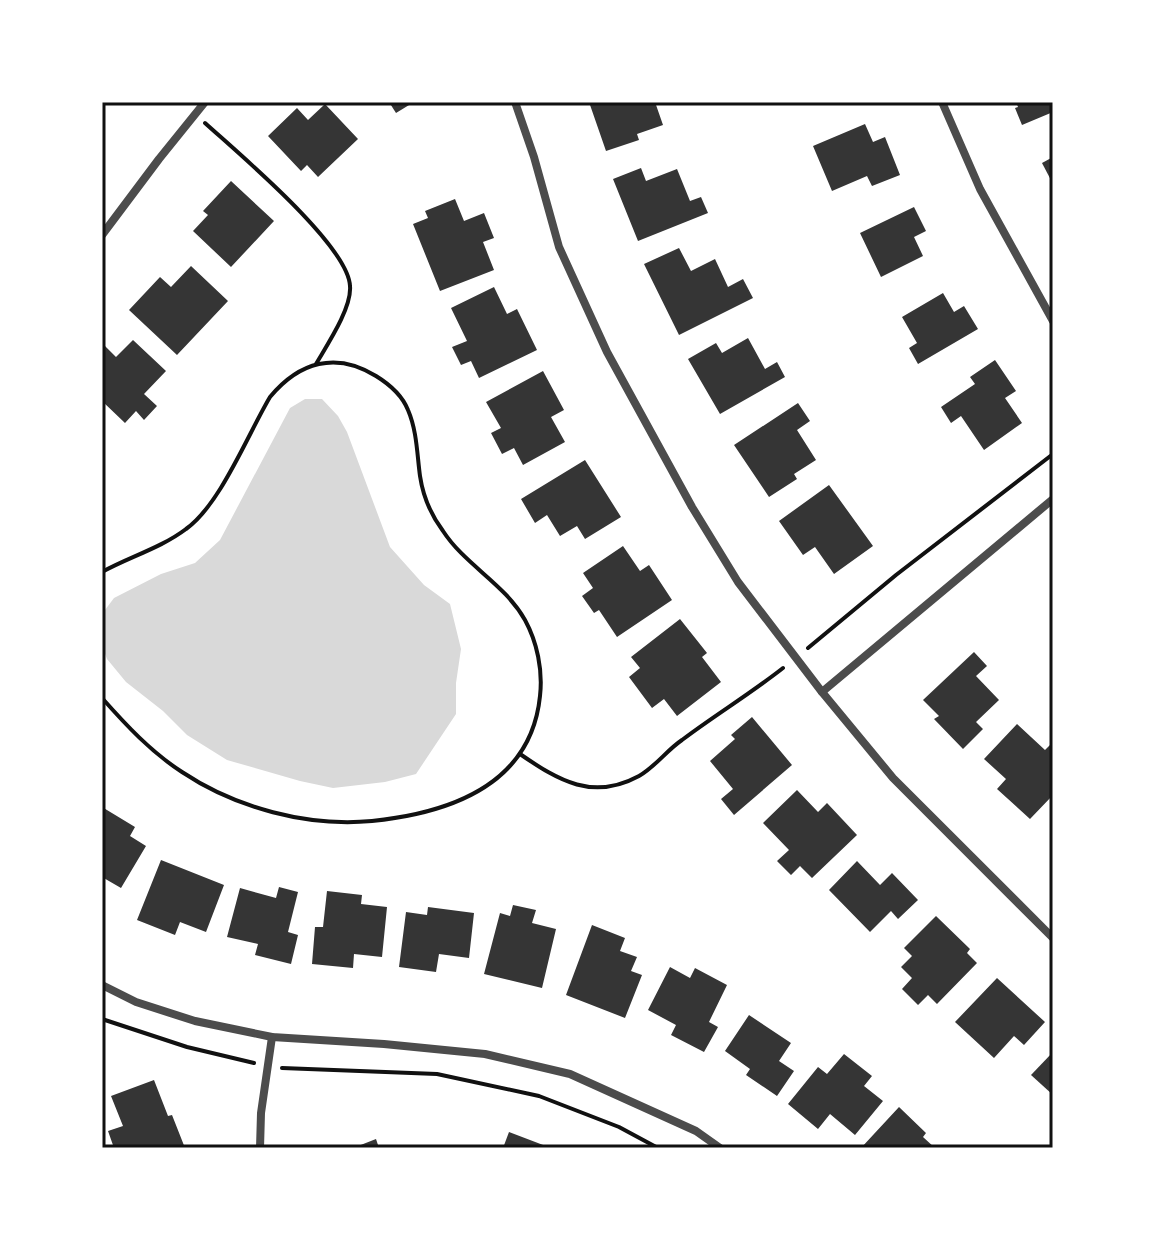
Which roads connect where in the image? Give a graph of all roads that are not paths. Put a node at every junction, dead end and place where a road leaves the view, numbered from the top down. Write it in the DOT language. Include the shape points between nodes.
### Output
graph roads {
  1 [pos="205,102"];
  2 [pos="515,102"];
  3 [pos="942,102"];
  4 [pos="102,235"];
  5 [pos="1053,321"];
  6 [pos="1053,499"];
  7 [pos="822,692"];
  8 [pos="1053,938"];
  9 [pos="102,985"];
  10 [pos="272,1037"];
  11 [pos="260,1148"];
  12 [pos="720,1148"];
  1 -- 4 [label="street"];
  2 -- 7 [label="street" via="559,247 607,352 738,582"];
  3 -- 5 [label="street" via="980,189"];
  6 -- 7 [label="street"];
  7 -- 8 [label="street" via="893,778"];
  9 -- 10 [label="street" via="195,1021"];
  10 -- 11 [label="street"];
  10 -- 12 [label="street" via="485,1054 570,1074 696,1131"];
}
